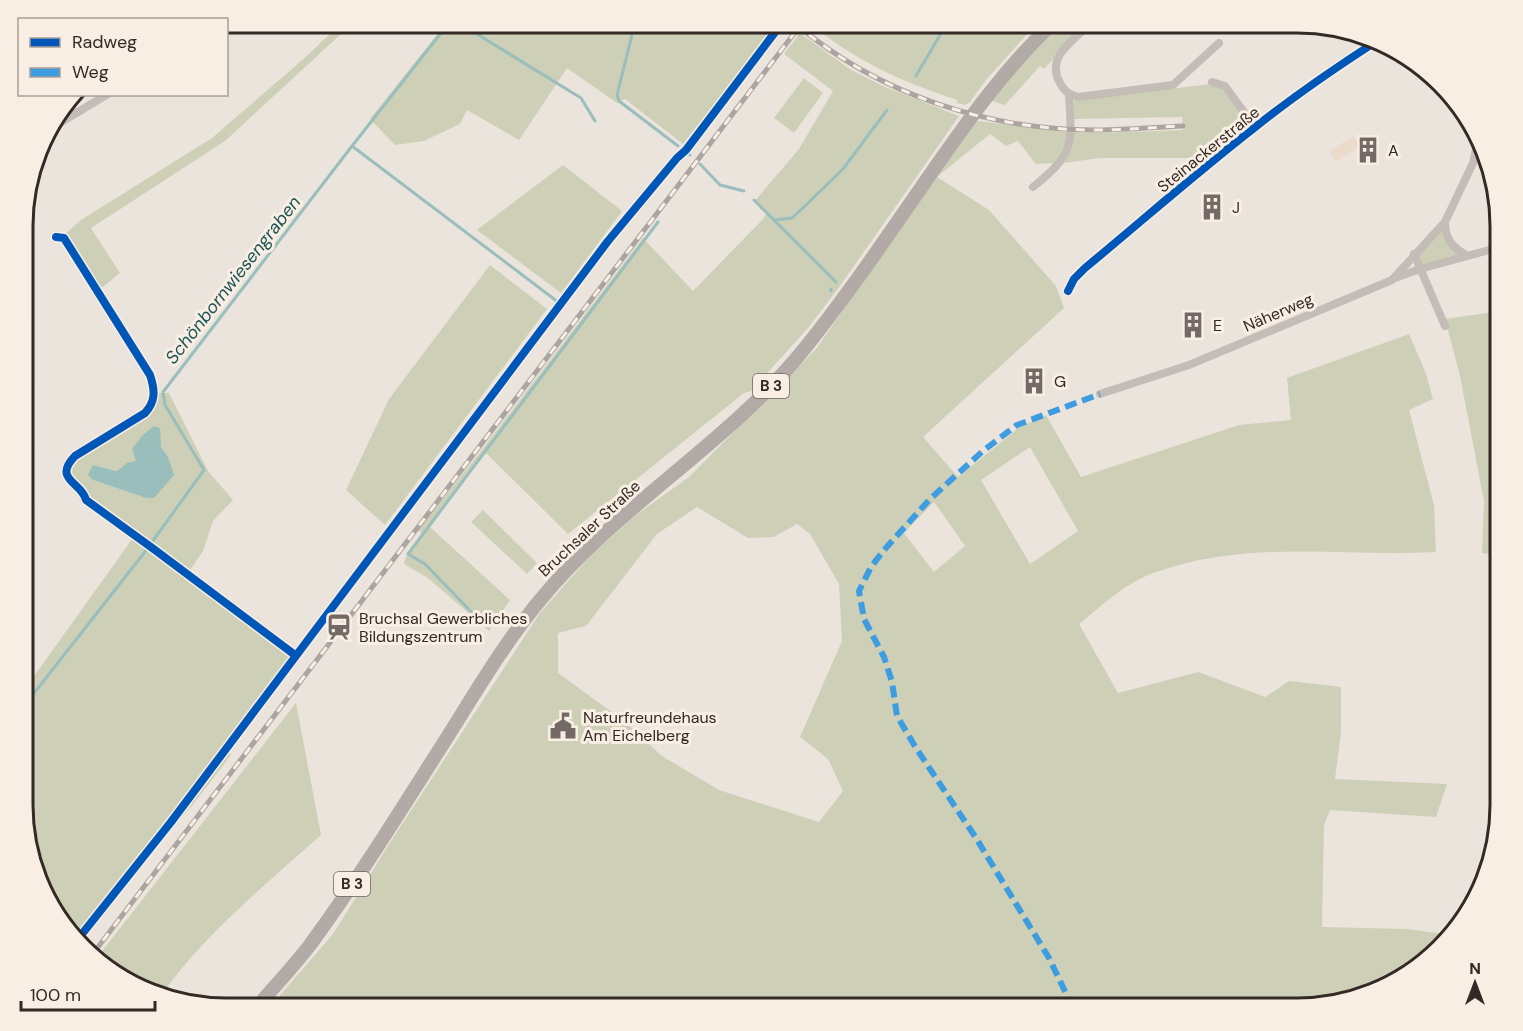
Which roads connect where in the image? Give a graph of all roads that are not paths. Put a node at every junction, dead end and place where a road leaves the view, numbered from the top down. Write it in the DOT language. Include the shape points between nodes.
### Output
graph roads {
  1 [pos="767,33"];
  2 [pos="1043,33"];
  3 [pos="1081,33"];
  4 [pos="771,36"];
  5 [pos="1219,43"];
  6 [pos="1368,47"];
  7 [pos="1212,82"];
  8 [pos="1069,95"];
  9 [pos="105,96"];
  10 [pos="66,119"];
  11 [pos="1255,127"];
  12 [pos="1475,153"];
  13 [pos="1033,187"];
  14 [pos="1445,222"];
  15 [pos="1490,249"];
  16 [pos="1414,254"];
  17 [pos="1466,255"];
  18 [pos="1420,268"];
  19 [pos="1392,280"];
  20 [pos="1068,291"];
  21 [pos="1445,326"];
  22 [pos="1100,394"];
  23 [pos="265,998"];
  1 -- 4 [label="street"];
  2 -- 23 [label="main road, Bruchsaler Straße / B 3" via="976,109 803,351 753,405 637,503 562,573 538,602 489,669 376,850 309,946"];
  3 -- 8 [label="street" via="1054,62 1055,74"];
  5 -- 8 [label="street" via="1173,85"];
  6 -- 11 [label="street, Steinackerstraße"];
  7 -- 11 [label="street, Steinackerstraße" via="1225,86"];
  8 -- 13 [label="street" via="1070,145 1053,171"];
  9 -- 10 [label="street"];
  11 -- 20 [label="street, Steinackerstraße" via="1085,268"];
  12 -- 14 [label="street, Näherweg"];
  14 -- 16 [label="street, Näherweg"];
  14 -- 17 [label="street" via="1449,242"];
  15 -- 17 [label="street"];
  16 -- 18 [label="street"];
  16 -- 19 [label="street, Näherweg"];
  17 -- 18 [label="street"];
  18 -- 19 [label="street"];
  18 -- 21 [label="street"];
  19 -- 22 [label="street, Näherweg" via="1189,365"];
}
